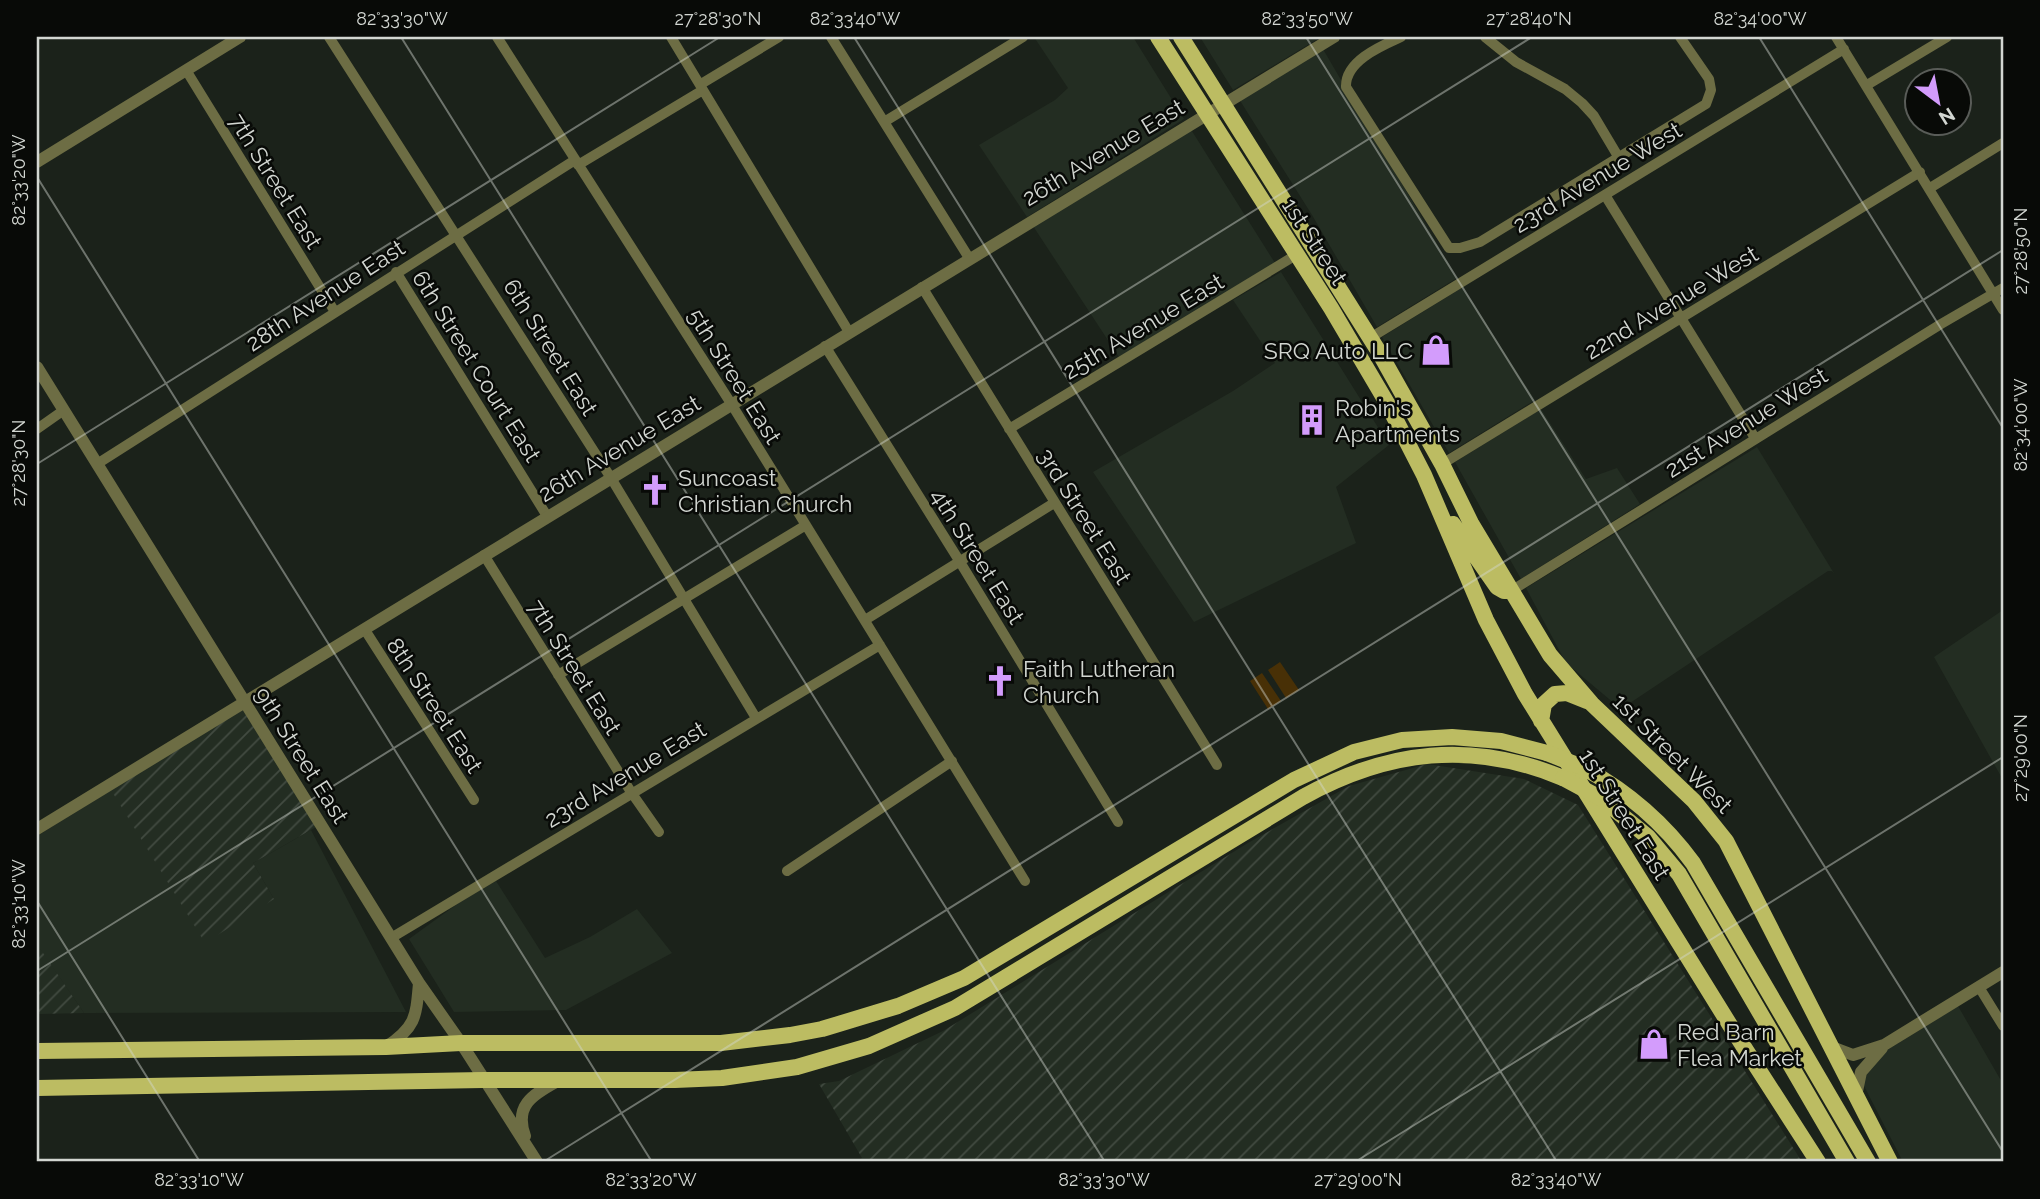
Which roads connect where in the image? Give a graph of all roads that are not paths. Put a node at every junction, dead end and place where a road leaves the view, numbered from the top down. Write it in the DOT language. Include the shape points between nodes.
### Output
graph roads {
  1 [pos="240,37"];
  2 [pos="329,37"];
  3 [pos="497,37"];
  4 [pos="671,37"];
  5 [pos="779,37"];
  6 [pos="831,37"];
  7 [pos="1023,37"];
  8 [pos="1158,37"];
  9 [pos="1181,37"];
  10 [pos="1334,37"];
  11 [pos="1401,37"];
  12 [pos="1485,37"];
  13 [pos="1680,37"];
  14 [pos="1836,37"];
  15 [pos="1947,37"];
  16 [pos="1844,49"];
  17 [pos="186,70"];
  18 [pos="1867,85"];
  19 [pos="702,87"];
  20 [pos="1224,103"];
  21 [pos="1208,113"];
  22 [pos="884,122"];
  23 [pos="2003,144"];
  24 [pos="1619,158"];
  25 [pos="37,162"];
  26 [pos="576,163"];
  27 [pos="1920,172"];
  28 [pos="1930,188"];
  29 [pos="1605,195"];
  30 [pos="457,234"];
  31 [pos="1296,255"];
  32 [pos="969,258"];
  33 [pos="396,272"];
  34 [pos="922,287"];
  35 [pos="2003,288"];
  36 [pos="1993,294"];
  37 [pos="2003,310"];
  38 [pos="335,312"];
  39 [pos="1334,312"];
  40 [pos="1681,318"];
  41 [pos="849,332"];
  42 [pos="1370,338"];
  43 [pos="825,346"];
  44 [pos="37,367"];
  45 [pos="732,405"];
  46 [pos="64,410"];
  47 [pos="37,429"];
  48 [pos="1009,429"];
  49 [pos="1755,438"];
  50 [pos="97,464"];
  51 [pos="1442,464"];
  52 [pos="1424,475"];
  53 [pos="611,478"];
  54 [pos="1054,503"];
  55 [pos="1436,503"];
  56 [pos="547,516"];
  57 [pos="806,525"];
  58 [pos="484,555"];
  59 [pos="960,562"];
  60 [pos="1511,590"];
  61 [pos="683,599"];
  62 [pos="865,620"];
  63 [pos="365,630"];
  64 [pos="880,645"];
  65 [pos="558,675"];
  66 [pos="244,701"];
  67 [pos="1592,704"];
  68 [pos="756,718"];
  69 [pos="1541,722"];
  70 [pos="952,761"];
  71 [pos="1217,765"];
  72 [pos="631,792"];
  73 [pos="474,800"];
  74 [pos="1118,822"];
  75 [pos="37,830"];
  76 [pos="659,832"];
  77 [pos="787,871"];
  78 [pos="1025,881"];
  79 [pos="391,938"];
  80 [pos="2003,972"];
  81 [pos="419,983"];
  82 [pos="1979,987"];
  83 [pos="2003,1026"];
  84 [pos="461,1044"];
  85 [pos="1884,1045"];
  86 [pos="386,1047"];
  87 [pos="1832,1047"];
  88 [pos="37,1051"];
  89 [pos="484,1080"];
  90 [pos="556,1082"];
  91 [pos="37,1088"];
  92 [pos="1856,1096"];
  93 [pos="534,1158"];
  94 [pos="1818,1162"];
  95 [pos="1847,1162"];
  96 [pos="1868,1162"];
  97 [pos="1889,1162"];
  1 -- 17 [label="street"];
  2 -- 30 [label="street, 6th Street East"];
  3 -- 26 [label="street, 5th Street East"];
  4 -- 19 [label="street"];
  5 -- 19 [label="street, 28th Avenue East"];
  6 -- 22 [label="street"];
  7 -- 22 [label="street"];
  8 -- 21 [label="main road, 1st Street"];
  9 -- 20 [label="main road, 1st Street"];
  10 -- 20 [label="street, 26th Avenue East"];
  11 -- 24 [label="street" via="1375,48 1346,80 1346,87 1449,248 1480,242"];
  12 -- 24 [label="street" via="1582,103"];
  13 -- 24 [label="street" via="1709,79 1706,104"];
  14 -- 16 [label="street"];
  15 -- 18 [label="street"];
  16 -- 18 [label="street"];
  16 -- 29 [label="street, 23rd Avenue West"];
  17 -- 25 [label="street"];
  17 -- 38 [label="street, 7th Street East"];
  18 -- 27 [label="street"];
  19 -- 26 [label="street, 28th Avenue East"];
  19 -- 41 [label="street"];
  20 -- 21 [label="street, 26th Avenue East"];
  20 -- 42 [label="main road, 1st Street"];
  21 -- 31 [label="main road, 1st Street"];
  21 -- 32 [label="street, 26th Avenue East"];
  22 -- 32 [label="street"];
  23 -- 28 [label="street"];
  26 -- 30 [label="street, 28th Avenue East"];
  26 -- 45 [label="street, 5th Street East"];
  27 -- 28 [label="street"];
  27 -- 40 [label="street, 22nd Avenue West"];
  28 -- 36 [label="street"];
  29 -- 40 [label="street"];
  29 -- 42 [label="street, 23rd Avenue West"];
  30 -- 33 [label="street, 28th Avenue East"];
  30 -- 53 [label="street, 6th Street East"];
  31 -- 39 [label="main road, 1st Street"];
  31 -- 48 [label="street, 25th Avenue East"];
  32 -- 34 [label="street, 26th Avenue East"];
  33 -- 38 [label="street, 28th Avenue East"];
  33 -- 56 [label="street, 6th Street Court East"];
  34 -- 41 [label="street, 26th Avenue East"];
  34 -- 48 [label="street, 3rd Street East"];
  35 -- 36 [label="street, 21st Avenue West"];
  36 -- 37 [label="street"];
  36 -- 49 [label="street, 21st Avenue West"];
  38 -- 50 [label="street, 28th Avenue East"];
  39 -- 51 [label="main road" via="1359,340 1428,457"];
  39 -- 52 [label="main road, 1st Street"];
  40 -- 49 [label="street"];
  40 -- 51 [label="street, 22nd Avenue West"];
  41 -- 43 [label="street, 26th Avenue East"];
  42 -- 51 [label="main road, 1st Street"];
  43 -- 45 [label="street, 26th Avenue East"];
  43 -- 59 [label="street, 4th Street East"];
  44 -- 46 [label="street, 9th Street East"];
  45 -- 53 [label="street, 26th Avenue East"];
  45 -- 57 [label="street, 5th Street East"];
  46 -- 47 [label="street"];
  46 -- 50 [label="street, 9th Street East"];
  48 -- 54 [label="street, 3rd Street East"];
  49 -- 60 [label="street, 21st Avenue West"];
  50 -- 66 [label="street, 9th Street East"];
  51 -- 55 [label="main road" via="1434,480"];
  51 -- 60 [label="main road, 1st Street West"];
  52 -- 55 [label="main road, 1st Street East"];
  53 -- 56 [label="street, 26th Avenue East"];
  53 -- 61 [label="street, 6th Street East"];
  54 -- 59 [label="street"];
  54 -- 71 [label="street, 3rd Street East"];
  55 -- 60 [label="main road" via="1497,587"];
  55 -- 69 [label="main road, 1st Street East" via="1486,620"];
  56 -- 58 [label="street, 26th Avenue East"];
  57 -- 61 [label="street"];
  57 -- 62 [label="street, 5th Street East"];
  58 -- 63 [label="street, 26th Avenue East"];
  58 -- 65 [label="street, 7th Street East"];
  59 -- 62 [label="street"];
  59 -- 74 [label="street, 4th Street East"];
  60 -- 67 [label="main road, 1st Street West" via="1550,655"];
  61 -- 65 [label="street"];
  61 -- 68 [label="street, 6th Street East"];
  62 -- 64 [label="street, 5th Street East"];
  63 -- 66 [label="street, 26th Avenue East"];
  63 -- 73 [label="street, 8th Street East"];
  64 -- 68 [label="street, 23rd Avenue East"];
  64 -- 70 [label="street, 5th Street East"];
  65 -- 72 [label="street, 7th Street East"];
  66 -- 75 [label="street, 26th Avenue East"];
  66 -- 79 [label="street, 9th Street East"];
  67 -- 69 [label="main road" via="1567,693 1555,694 1544,704"];
  67 -- 87 [label="main road, 1st Street West" via="1689,795 1721,833"];
  68 -- 72 [label="street, 23rd Avenue East"];
  69 -- 94 [label="main road, 1st Street East"];
  70 -- 77 [label="street"];
  70 -- 78 [label="street, 5th Street East"];
  72 -- 76 [label="street, 7th Street East"];
  72 -- 79 [label="street, 23rd Avenue East"];
  79 -- 81 [label="street, 9th Street East"];
  80 -- 82 [label="street"];
  81 -- 84 [label="street, 9th Street East"];
  81 -- 86 [label="street" via="411,1027"];
  82 -- 83 [label="street"];
  82 -- 85 [label="street"];
  84 -- 86 [label="main road"];
  84 -- 89 [label="street, 9th Street East"];
  84 -- 96 [label="main road, bridge" via="721,1043 844,1023 920,998 985,967 1338,758 1386,743 1443,737 1493,740 1547,752 1582,767 1623,792 1667,831 1693,863"];
  85 -- 87 [label="street" via="1853,1055"];
  85 -- 92 [label="street" via="1863,1068"];
  86 -- 88 [label="main road"];
  87 -- 92 [label="main road, 1st Street West"];
  89 -- 90 [label="main road"];
  89 -- 91 [label="main road"];
  89 -- 93 [label="street, 9th Street East"];
  90 -- 93 [label="street" via="538,1091 523,1110 521,1126"];
  90 -- 95 [label="main road, bridge" via="765,1073 833,1058 934,1018 985,990 1346,775 1425,755 1474,755 1522,763 1563,778 1602,799 1648,837 1679,874"];
  92 -- 97 [label="main road, 1st Street West"];
}
